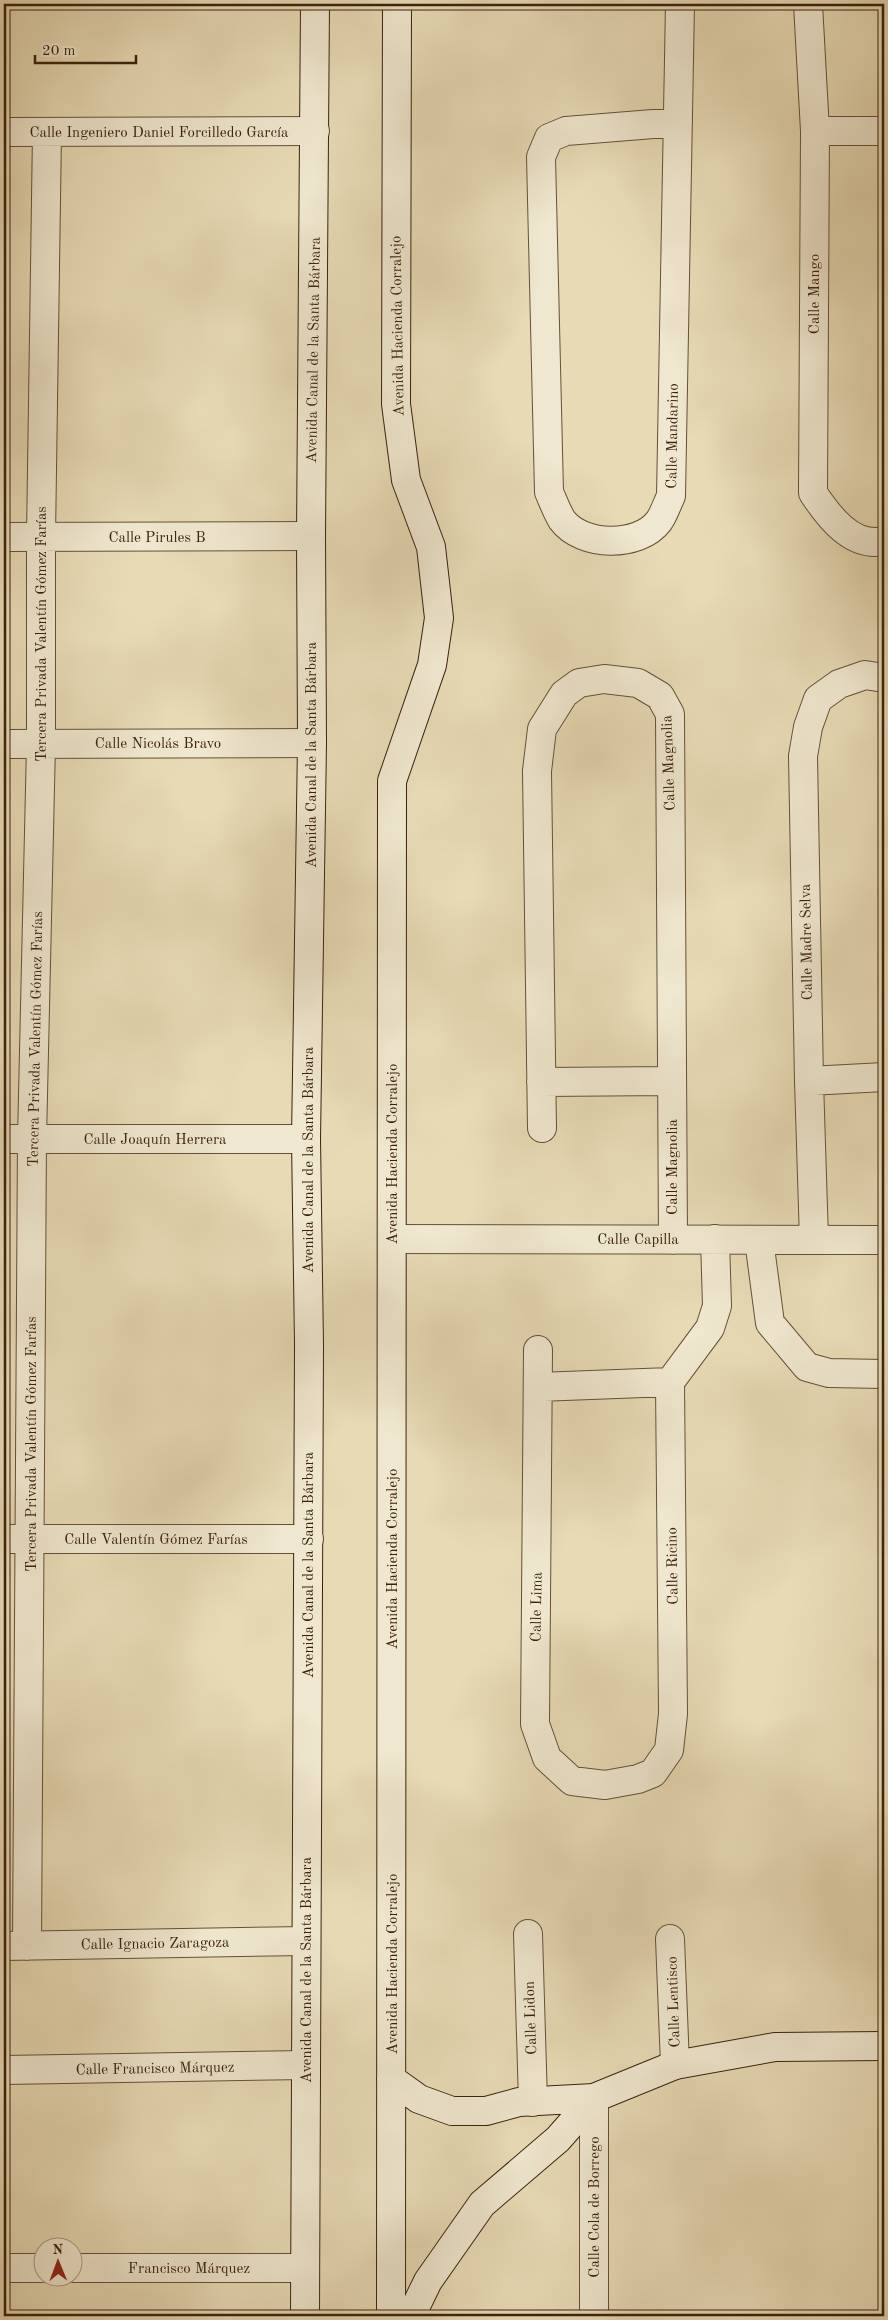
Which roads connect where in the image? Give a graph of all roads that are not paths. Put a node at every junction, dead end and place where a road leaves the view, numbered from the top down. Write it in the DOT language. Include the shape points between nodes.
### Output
graph roads {
  1 [pos="315,4"];
  2 [pos="680,4"];
  3 [pos="808,4"];
  4 [pos="401,10"];
  5 [pos="678,122"];
  6 [pos="315,131"];
  7 [pos="815,131"];
  8 [pos="884,131"];
  9 [pos="4,132"];
  10 [pos="47,132"];
  11 [pos="311,536"];
  12 [pos="4,537"];
  13 [pos="41,537"];
  14 [pos="884,541"];
  15 [pos="875,677"];
  16 [pos="312,743"];
  17 [pos="4,744"];
  18 [pos="41,744"];
  19 [pos="884,1077"];
  20 [pos="672,1081"];
  21 [pos="809,1081"];
  22 [pos="541,1082"];
  23 [pos="542,1128"];
  24 [pos="4,1139"];
  25 [pos="32,1139"];
  26 [pos="306,1139"];
  27 [pos="392,1239"];
  28 [pos="715,1239"];
  29 [pos="673,1240"];
  30 [pos="760,1240"];
  31 [pos="814,1240"];
  32 [pos="884,1240"];
  33 [pos="538,1350"];
  34 [pos="884,1374"];
  35 [pos="670,1382"];
  36 [pos="538,1387"];
  37 [pos="4,1539"];
  38 [pos="31,1539"];
  39 [pos="308,1539"];
  40 [pos="669,1750"];
  41 [pos="528,1934"];
  42 [pos="670,1939"];
  43 [pos="306,1941"];
  44 [pos="16,1946"];
  45 [pos="884,2046"];
  46 [pos="306,2065"];
  47 [pos="675,2065"];
  48 [pos="4,2070"];
  49 [pos="392,2079"];
  50 [pos="594,2098"];
  51 [pos="533,2102"];
  52 [pos="4,2268"];
  53 [pos="32,2268"];
  54 [pos="82,2268"];
  55 [pos="305,2268"];
  56 [pos="304,2316"];
  57 [pos="391,2316"];
  58 [pos="411,2316"];
  59 [pos="594,2316"];
  1 -- 6 [label="street, Avenida Canal de la Santa Bárbara"];
  2 -- 5 [label="street, Calle Mandarino"];
  3 -- 7 [label="street, Calle Mango"];
  4 -- 27 [label="street, Avenida Hacienda Corralejo" via="396,404 406,480 431,547 439,618 432,664 392,781"];
  5 -- 5 [label="street, Calle Mandarino" via="566,131 549,138 541,157 549,492 562,520 578,534 593,540 614,541 640,535 659,521 671,496"];
  6 -- 10 [label="street, Calle Ingeniero Daniel Forcilledo García"];
  6 -- 11 [label="street, Avenida Canal de la Santa Bárbara"];
  7 -- 8 [label="street"];
  7 -- 14 [label="street, Calle Mango" via="813,493 830,518 844,530 859,539 876,543"];
  9 -- 10 [label="street, Calle Ingeniero Daniel Forcilledo García"];
  10 -- 13 [label="street, Tercera Privada Valentín Gómez Farías"];
  11 -- 13 [label="street, Calle Pirules B"];
  11 -- 16 [label="street, Avenida Canal de la Santa Bárbara"];
  12 -- 13 [label="street, Calle Pirules B"];
  13 -- 18 [label="street, Tercera Privada Valentín Gómez Farías"];
  15 -- 21 [label="street, Calle Madre Selva" via="839,684 818,699 808,727 803,756"];
  16 -- 18 [label="street, Calle Nicolás Bravo"];
  16 -- 26 [label="street, Avenida Canal de la Santa Bárbara"];
  17 -- 18 [label="street, Calle Nicolás Bravo"];
  18 -- 25 [label="street, Tercera Privada Valentín Gómez Farías"];
  19 -- 21 [label="street"];
  20 -- 22 [label="street"];
  20 -- 22 [label="street, Calle Magnolia" via="670,714 660,696 638,683 604,679 579,683 564,694 542,729 536,771"];
  20 -- 29 [label="street, Calle Magnolia"];
  21 -- 31 [label="street, Calle Madre Selva"];
  22 -- 23 [label="street, Calle Magnolia"];
  24 -- 25 [label="street, Calle Joaquín Herrera"];
  25 -- 26 [label="street, Calle Joaquín Herrera"];
  25 -- 38 [label="street, Tercera Privada Valentín Gómez Farías"];
  26 -- 39 [label="street, Avenida Canal de la Santa Bárbara"];
  27 -- 29 [label="street, Calle Capilla"];
  27 -- 49 [label="street, Avenida Hacienda Corralejo"];
  28 -- 29 [label="street, Calle Capilla"];
  28 -- 30 [label="street, Calle Capilla"];
  28 -- 35 [label="street" via="718,1306 710,1328"];
  30 -- 31 [label="street, Calle Capilla"];
  30 -- 34 [label="street" via="770,1323 807,1367 830,1373"];
  31 -- 32 [label="street, Calle Capilla"];
  33 -- 36 [label="street, Calle Lima"];
  35 -- 36 [label="street"];
  35 -- 40 [label="street, Calle Ricino" via="673,1714"];
  36 -- 40 [label="street, Calle Lima" via="534,1724 547,1758 572,1781 605,1785 638,1779 653,1773"];
  37 -- 38 [label="street, Calle Valentín Gómez Farías"];
  38 -- 39 [label="street, Calle Valentín Gómez Farías"];
  38 -- 44 [label="street, Tercera Privada Valentín Gómez Farías"];
  39 -- 43 [label="street, Avenida Canal de la Santa Bárbara"];
  41 -- 51 [label="street, Calle Lidon"];
  42 -- 47 [label="street, Calle Lentisco"];
  43 -- 44 [label="street, Calle Ignacio Zaragoza"];
  43 -- 46 [label="street, Avenida Canal de la Santa Bárbara"];
  45 -- 47 [label="street" via="775,2046"];
  46 -- 48 [label="street, Calle Francisco Márquez"];
  46 -- 55 [label="street, Avenida Canal de la Santa Bárbara"];
  47 -- 50 [label="street"];
  49 -- 51 [label="street" via="419,2099 452,2111 486,2111 519,2102"];
  49 -- 57 [label="street, Avenida Hacienda Corralejo"];
  50 -- 51 [label="street"];
  50 -- 58 [label="street" via="558,2139 482,2204 428,2281"];
  50 -- 59 [label="street, Calle Cola de Borrego"];
  52 -- 53 [label="street"];
  54 -- 55 [label="street, Francisco Márquez"];
  55 -- 56 [label="street, Avenida Canal de la Santa Bárbara"];
}
